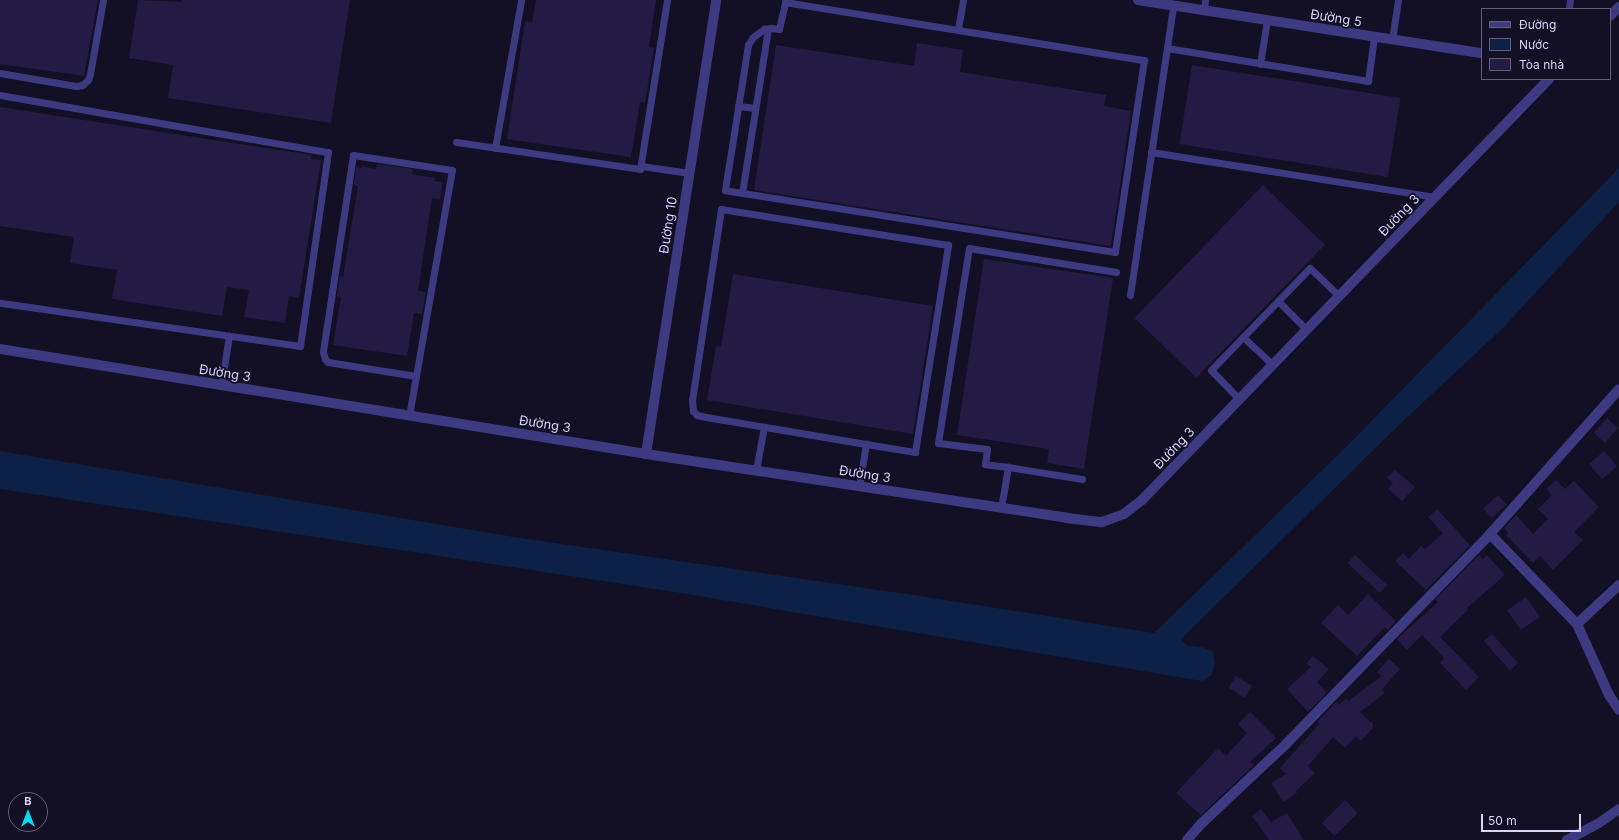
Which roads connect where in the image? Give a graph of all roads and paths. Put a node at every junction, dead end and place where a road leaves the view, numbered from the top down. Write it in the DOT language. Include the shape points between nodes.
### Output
graph roads {
  1 [pos="103,0"];
  2 [pos="521,0"];
  3 [pos="667,0"];
  4 [pos="716,0"];
  5 [pos="963,0"];
  6 [pos="1138,0"];
  7 [pos="1205,0"];
  8 [pos="1398,0"];
  9 [pos="1173,6"];
  10 [pos="1619,7"];
  11 [pos="1204,10"];
  12 [pos="1611,15"];
  13 [pos="1267,20"];
  14 [pos="768,28"];
  15 [pos="958,29"];
  16 [pos="1374,37"];
  17 [pos="1392,40"];
  18 [pos="1167,48"];
  19 [pos="1481,53"];
  20 [pos="1260,64"];
  21 [pos="0,74"];
  22 [pos="1548,80"];
  23 [pos="0,95"];
  24 [pos="738,106"];
  25 [pos="756,108"];
  26 [pos="456,142"];
  27 [pos="495,148"];
  28 [pos="1151,152"];
  29 [pos="641,166"];
  30 [pos="689,173"];
  31 [pos="742,193"];
  32 [pos="1434,197"];
  33 [pos="1116,272"];
  34 [pos="1130,295"];
  35 [pos="1338,296"];
  36 [pos="1278,301"];
  37 [pos="0,303"];
  38 [pos="1306,329"];
  39 [pos="229,336"];
  40 [pos="1243,337"];
  41 [pos="0,349"];
  42 [pos="1272,364"];
  43 [pos="416,376"];
  44 [pos="221,386"];
  45 [pos="1619,389"];
  46 [pos="1239,399"];
  47 [pos="409,416"];
  48 [pos="764,428"];
  49 [pos="866,444"];
  50 [pos="646,454"];
  51 [pos="1008,467"];
  52 [pos="756,470"];
  53 [pos="1082,479"];
  54 [pos="859,486"];
  55 [pos="1001,508"];
  56 [pos="1490,534"];
  57 [pos="1619,585"];
  58 [pos="1577,624"];
  59 [pos="1619,710"];
  60 [pos="1619,809"];
  61 [pos="1187,840"];
  62 [pos="1567,840"];
  1 -- 21 [label="lane" via="90,74 82,85"];
  2 -- 27 [label="lane"];
  3 -- 29 [label="lane"];
  4 -- 30 [label="street, Đường 10"];
  5 -- 15 [label="lane"];
  6 -- 9 [label="street, Đường 5"];
  7 -- 11 [label="lane"];
  8 -- 17 [label="lane"];
  9 -- 11 [label="street, Đường 5"];
  9 -- 18 [label="lane"];
  10 -- 12 [label="street"];
  11 -- 13 [label="street, Đường 5"];
  13 -- 16 [label="street, Đường 5"];
  13 -- 20 [label="lane"];
  14 -- 15 [label="lane" via="779,29 785,2"];
  14 -- 24 [label="lane" via="753,37 748,45"];
  14 -- 25 [label="lane"];
  15 -- 31 [label="lane" via="1144,60 1115,252"];
  16 -- 17 [label="street, Đường 5"];
  16 -- 20 [label="lane" via="1368,81"];
  17 -- 19 [label="street, Đường 5"];
  18 -- 20 [label="lane"];
  18 -- 28 [label="lane"];
  22 -- 32 [label="street, Đường 3"];
  23 -- 39 [label="lane" via="328,152 300,346"];
  24 -- 25 [label="lane"];
  24 -- 31 [label="lane" via="725,190"];
  25 -- 31 [label="lane"];
  26 -- 27 [label="lane"];
  27 -- 29 [label="lane" via="640,169"];
  28 -- 32 [label="lane"];
  28 -- 34 [label="lane"];
  29 -- 30 [label="lane"];
  30 -- 50 [label="street, Đường 10"];
  32 -- 35 [label="street, Đường 3"];
  33 -- 51 [label="lane" via="969,248 938,443 987,449 985,464"];
  35 -- 36 [label="lane" via="1310,268"];
  35 -- 38 [label="street, Đường 3"];
  36 -- 38 [label="lane"];
  36 -- 40 [label="lane"];
  37 -- 39 [label="lane"];
  38 -- 42 [label="street, Đường 3"];
  39 -- 44 [label="lane"];
  40 -- 42 [label="lane"];
  40 -- 46 [label="lane" via="1211,370"];
  41 -- 44 [label="street, Đường 3"];
  42 -- 46 [label="street, Đường 3"];
  43 -- 43 [label="lane" via="328,362 323,352 353,155 452,170"];
  43 -- 47 [label="lane"];
  44 -- 47 [label="street, Đường 3"];
  45 -- 56 [label="street"];
  46 -- 55 [label="street, Đường 3" via="1142,500 1118,517 1102,522"];
  47 -- 50 [label="street, Đường 3"];
  48 -- 49 [label="lane"];
  48 -- 49 [label="lane" via="697,415 692,406 721,209 948,245 916,452"];
  48 -- 52 [label="lane"];
  49 -- 54 [label="lane"];
  50 -- 52 [label="street, Đường 3"];
  51 -- 53 [label="lane"];
  51 -- 55 [label="lane"];
  52 -- 54 [label="street, Đường 3"];
  54 -- 55 [label="street, Đường 3"];
  56 -- 58 [label="street"];
  56 -- 61 [label="street" via="1291,738"];
  57 -- 58 [label="street"];
  58 -- 59 [label="street" via="1609,695"];
  60 -- 62 [label="street"];
}
